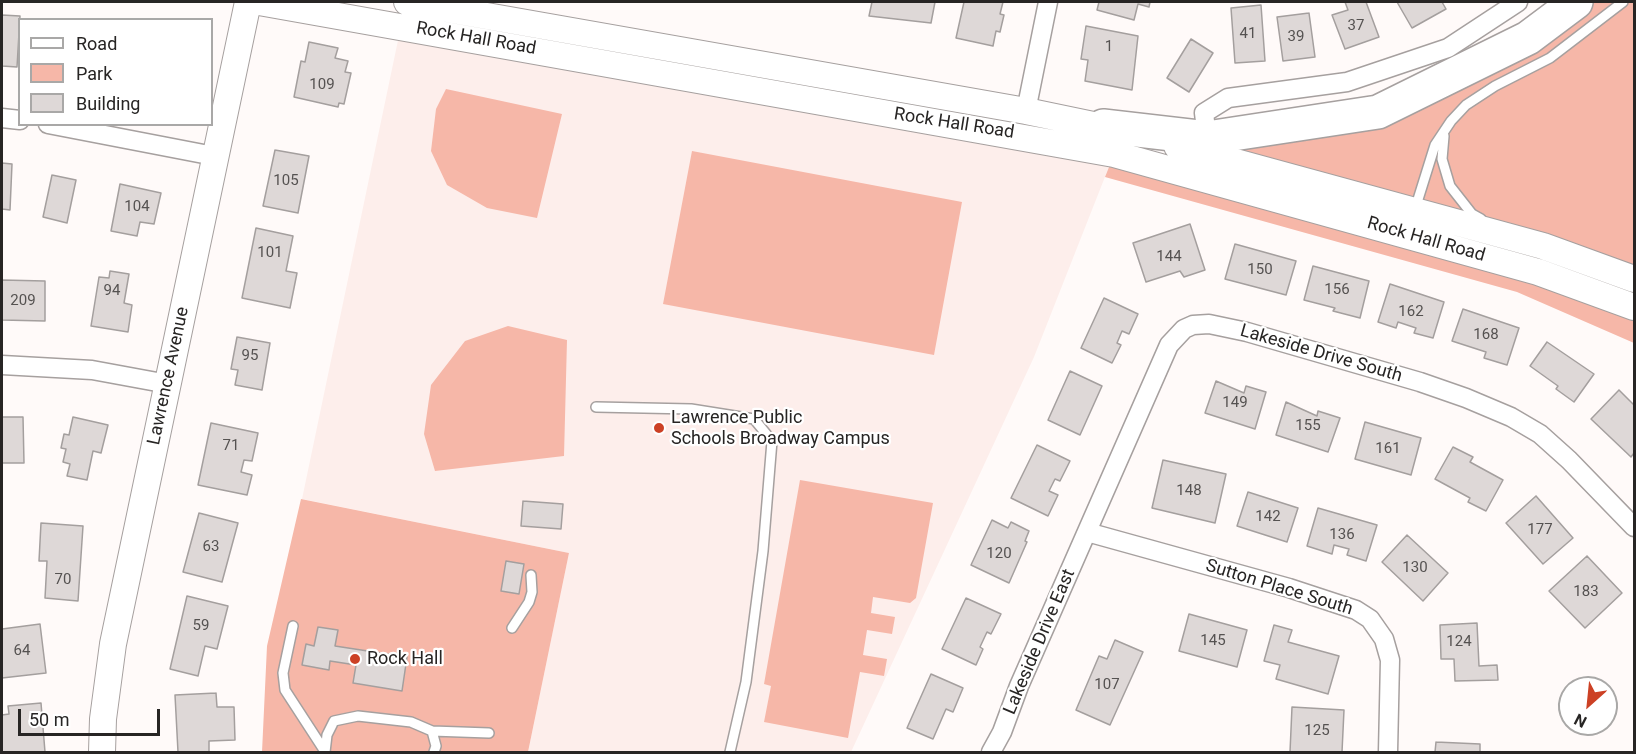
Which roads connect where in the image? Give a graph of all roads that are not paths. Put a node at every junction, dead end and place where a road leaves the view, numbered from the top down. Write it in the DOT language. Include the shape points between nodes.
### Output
graph roads {
  1 [pos="248,2"];
  2 [pos="259,2"];
  3 [pos="407,2"];
  4 [pos="1048,2"];
  5 [pos="1518,2"];
  6 [pos="1576,2"];
  7 [pos="1623,2"];
  8 [pos="715,57"];
  9 [pos="711,82"];
  10 [pos="1026,111"];
  11 [pos="2,118"];
  12 [pos="18,120"];
  13 [pos="1451,121"];
  14 [pos="58,126"];
  15 [pos="1103,126"];
  16 [pos="1207,138"];
  17 [pos="214,156"];
  18 [pos="1411,222"];
  19 [pos="1509,236"];
  20 [pos="1635,279"];
  21 [pos="1635,307"];
  22 [pos="2,365"];
  23 [pos="168,384"];
  24 [pos="596,407"];
  25 [pos="1635,527"];
  26 [pos="1087,532"];
  27 [pos="531,575"];
  28 [pos="293,626"];
  29 [pos="512,628"];
  30 [pos="432,731"];
  31 [pos="489,733"];
  32 [pos="324,751"];
  33 [pos="102,753"];
  34 [pos="434,753"];
  35 [pos="730,753"];
  36 [pos="991,753"];
  37 [pos="1388,753"];
  1 -- 17 [label="main road, Lawrence Avenue"];
  2 -- 9 [label="main road, Rock Hall Road"];
  3 -- 8 [label="main road, Rock Hall Road"];
  4 -- 10 [label="street"];
  5 -- 16 [label="street" via="1448,48 1347,82 1228,98 1204,113"];
  6 -- 16 [label="highway" via="1528,38 1378,112"];
  7 -- 13 [label="lane" via="1550,58 1466,105"];
  8 -- 9 [label="main road"];
  8 -- 10 [label="main road, Rock Hall Road"];
  9 -- 18 [label="main road, Rock Hall Road" via="1114,154"];
  10 -- 15 [label="main road, Rock Hall Road"];
  11 -- 12 [label="street"];
  13 -- 18 [label="lane" via="1435,146"];
  13 -- 19 [label="lane" via="1442,148 1450,186 1472,214"];
  14 -- 17 [label="street"];
  15 -- 16 [label="highway"];
  15 -- 18 [label="main road, Rock Hall Road"];
  17 -- 23 [label="main road, Lawrence Avenue"];
  18 -- 19 [label="main road, Rock Hall Road"];
  18 -- 21 [label="main road, Rock Hall Road"];
  19 -- 20 [label="main road, Rock Hall Road"];
  22 -- 23 [label="street" via="92,370"];
  23 -- 33 [label="main road, Lawrence Avenue" via="113,644"];
  24 -- 35 [label="lane" via="691,409 754,419 772,441 746,682"];
  25 -- 26 [label="street, Lakeside Drive South" via="1540,434 1511,417 1420,382 1209,324 1193,325 1169,345"];
  26 -- 36 [label="street, Lakeside Drive East"];
  26 -- 37 [label="street, Sutton Place South" via="1289,588 1356,610 1370,619 1384,639 1390,660"];
  27 -- 29 [label="lane" via="529,602"];
  28 -- 32 [label="lane" via="283,673 285,690"];
  30 -- 31 [label="lane"];
  30 -- 32 [label="lane" via="411,722 358,716 334,721"];
  30 -- 34 [label="lane"];
}
